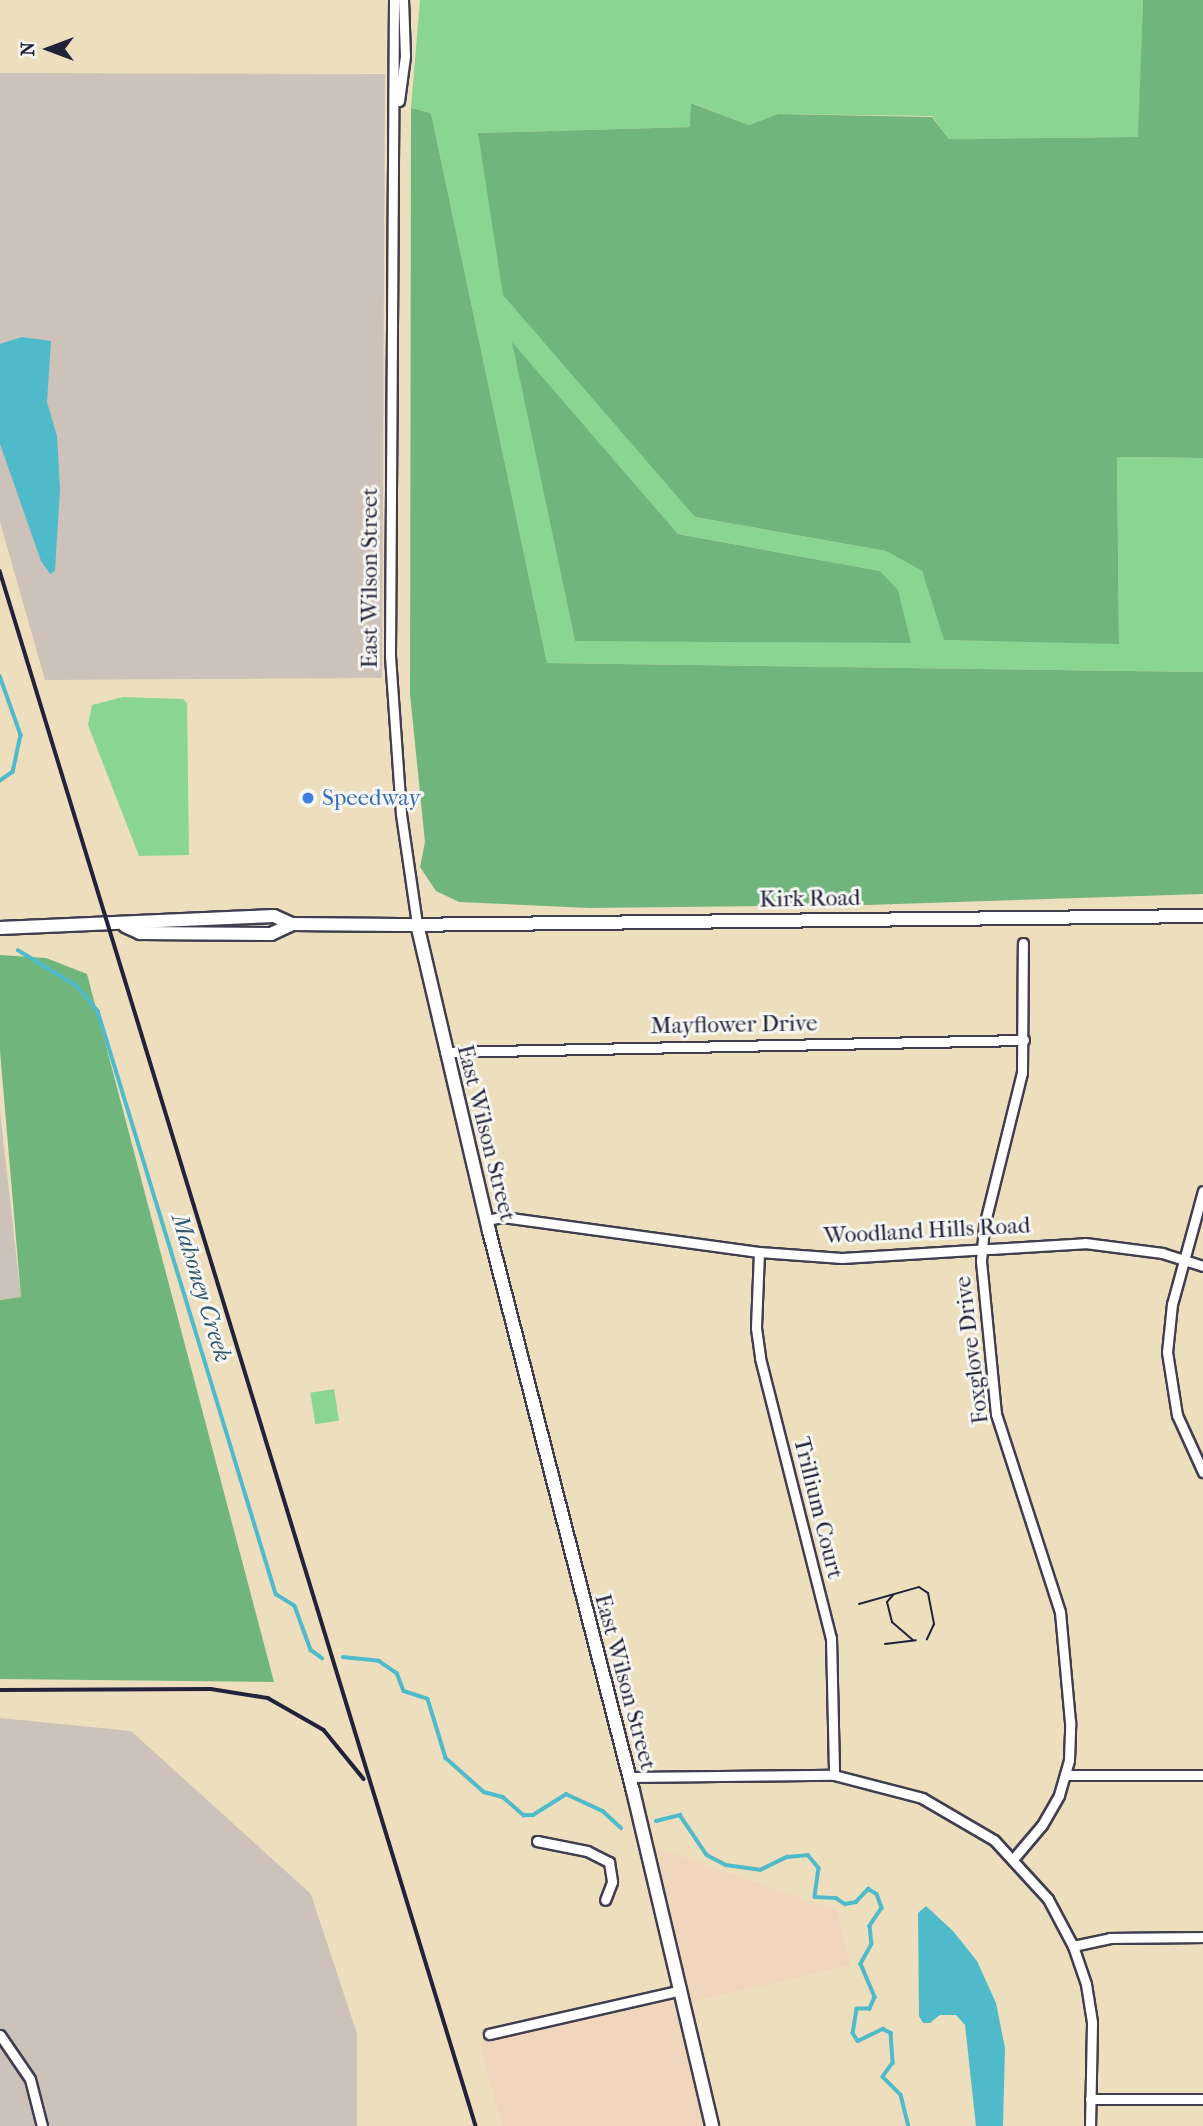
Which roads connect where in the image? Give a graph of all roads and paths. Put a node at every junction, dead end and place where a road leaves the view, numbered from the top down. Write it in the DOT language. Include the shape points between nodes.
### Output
graph roads {
  1 [pos="394,0"];
  2 [pos="403,0"];
  3 [pos="396,127"];
  4 [pos="1203,916"];
  5 [pos="417,924"];
  6 [pos="0,928"];
  7 [pos="1023,943"];
  8 [pos="1024,1040"];
  9 [pos="445,1052"];
  10 [pos="1203,1191"];
  11 [pos="486,1220"];
  12 [pos="980,1248"];
  13 [pos="759,1252"];
  14 [pos="1185,1260"];
  15 [pos="1203,1266"];
  16 [pos="1203,1472"];
  17 [pos="1203,1774"];
  18 [pos="834,1775"];
  19 [pos="1065,1775"];
  20 [pos="629,1777"];
  21 [pos="537,1841"];
  22 [pos="1014,1858"];
  23 [pos="605,1900"];
  24 [pos="1203,1937"];
  25 [pos="1073,1946"];
  26 [pos="681,1990"];
  27 [pos="489,2034"];
  28 [pos="0,2035"];
  29 [pos="1090,2099"];
  30 [pos="1203,2099"];
  31 [pos="42,2126"];
  32 [pos="712,2126"];
  33 [pos="1090,2126"];
  1 -- 3 [label="street"];
  2 -- 3 [label="street" via="405,56"];
  3 -- 5 [label="street, East Wilson Street" via="390,656 400,804"];
  4 -- 5 [label="street, Kirk Road"];
  5 -- 6 [label="street, Kirk Road" via="292,924 271,933 140,933 125,926"];
  5 -- 9 [label="street, East Wilson Street"];
  7 -- 8 [label="street, Foxglove Drive"];
  8 -- 9 [label="street, Mayflower Drive"];
  8 -- 12 [label="street, Foxglove Drive" via="1022,1073"];
  9 -- 11 [label="street, East Wilson Street"];
  10 -- 14 [label="street"];
  11 -- 13 [label="street, Woodland Hills Road" via="503,1217"];
  11 -- 20 [label="street, East Wilson Street"];
  12 -- 13 [label="street, Woodland Hills Road" via="842,1258"];
  12 -- 14 [label="street, Woodland Hills Road" via="1085,1242"];
  12 -- 19 [label="street, Foxglove Drive" via="996,1414 1056,1595 1067,1648 1070,1722"];
  13 -- 18 [label="street, Trillium Court" via="756,1328 760,1358 831,1639"];
  14 -- 15 [label="street, Woodland Hills Road"];
  14 -- 16 [label="street" via="1170,1320 1168,1368 1181,1428"];
  17 -- 19 [label="street"];
  18 -- 20 [label="street"];
  18 -- 22 [label="street" via="922,1798 973,1825"];
  19 -- 22 [label="street, Foxglove Drive" via="1049,1814"];
  20 -- 26 [label="street, East Wilson Street"];
  21 -- 23 [label="street" via="587,1851 609,1862 612,1882"];
  22 -- 25 [label="street" via="1048,1899"];
  24 -- 25 [label="street" via="1110,1938"];
  25 -- 29 [label="street" via="1092,2023"];
  26 -- 27 [label="street"];
  26 -- 32 [label="street, East Wilson Street"];
  28 -- 31 [label="street" via="30,2079"];
  29 -- 30 [label="street"];
  29 -- 33 [label="street"];
}
